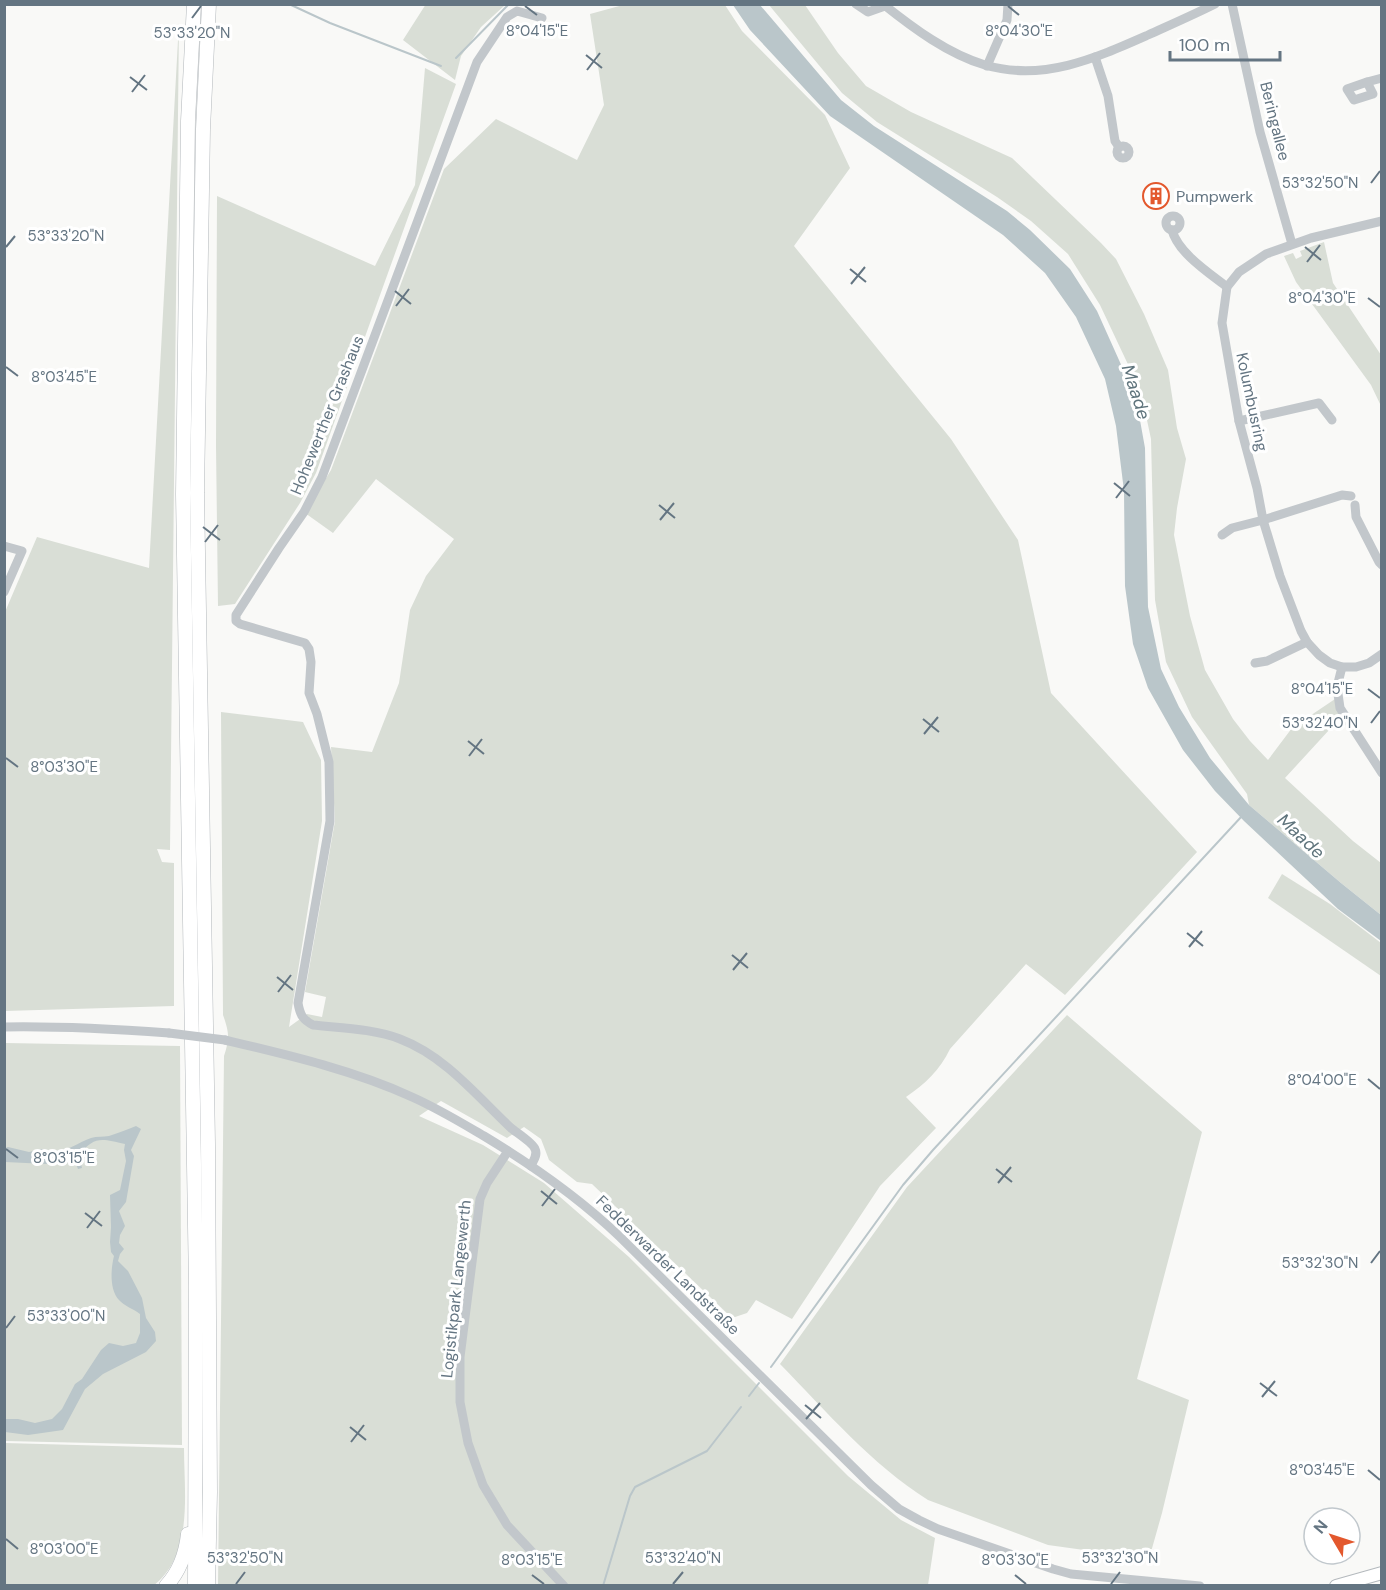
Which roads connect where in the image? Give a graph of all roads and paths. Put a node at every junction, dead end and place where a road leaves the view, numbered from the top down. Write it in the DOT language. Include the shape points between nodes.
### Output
graph roads {
  1 [pos="194,4"];
  2 [pos="209,4"];
  3 [pos="855,4"];
  4 [pos="1008,4"];
  5 [pos="1215,4"];
  6 [pos="1232,4"];
  7 [pos="884,5"];
  8 [pos="542,18"];
  9 [pos="1095,57"];
  10 [pos="987,66"];
  11 [pos="1382,78"];
  12 [pos="1367,82"];
  13 [pos="1119,147"];
  14 [pos="1380,221"];
  15 [pos="1172,230"];
  16 [pos="1382,232"];
  17 [pos="1292,244"];
  18 [pos="1227,287"];
  19 [pos="1332,420"];
  20 [pos="1239,421"];
  21 [pos="1263,520"];
  22 [pos="1222,535"];
  23 [pos="4,546"];
  24 [pos="1382,565"];
  25 [pos="4,592"];
  26 [pos="1307,642"];
  27 [pos="1382,654"];
  28 [pos="1255,663"];
  29 [pos="1342,667"];
  30 [pos="1382,773"];
  31 [pos="4,1027"];
  32 [pos="508,1151"];
  33 [pos="531,1166"];
  34 [pos="195,1494"];
  35 [pos="208,1555"];
  36 [pos="1382,1573"];
  37 [pos="1071,1574"];
  38 [pos="166,1586"];
  39 [pos="195,1586"];
  40 [pos="208,1586"];
  41 [pos="214,1586"];
  42 [pos="564,1586"];
  43 [pos="1069,1586"];
  44 [pos="1200,1586"];
  45 [pos="1336,1586"];
  1 -- 34 [label="highway" via="188,132 183,494 196,1286"];
  2 -- 35 [label="highway" via="197,493 208,1144"];
  3 -- 7 [label="street" via="868,12"];
  4 -- 10 [label="street" via="1007,21"];
  5 -- 9 [label="street"];
  6 -- 17 [label="street, Beringallee" via="1260,132"];
  7 -- 10 [label="street" via="944,47"];
  8 -- 33 [label="street, Hohewerther Grashaus" via="517,11 507,17 477,62 322,477 304,512 236,615 240,624 305,643 309,649 309,693 329,762 330,821 299,1014 314,1024 399,1038 425,1051 532,1144 536,1155"];
  9 -- 10 [label="street" via="1037,71"];
  9 -- 13 [label="street"];
  11 -- 12 [label="street"];
  14 -- 16 [label="street"];
  14 -- 17 [label="street"];
  15 -- 18 [label="street" via="1192,260"];
  17 -- 18 [label="street" via="1266,254 1239,272"];
  18 -- 20 [label="street, Kolumbusring" via="1222,323"];
  19 -- 20 [label="street" via="1319,403"];
  20 -- 21 [label="street, Kolumbusring"];
  21 -- 22 [label="street" via="1232,528"];
  21 -- 24 [label="street" via="1342,495 1353,501 1356,517"];
  21 -- 26 [label="street, Kolumbusring" via="1280,576"];
  23 -- 25 [label="street" via="22,551"];
  26 -- 28 [label="street"];
  26 -- 29 [label="street, Kolumbusring" via="1330,663"];
  27 -- 29 [label="street" via="1369,663"];
  29 -- 30 [label="street" via="1337,687 1340,708"];
  31 -- 32 [label="street, Fedderwarder Landstraße, bridge" via="169,1033 225,1040 323,1064 400,1092"];
  32 -- 33 [label="street, Fedderwarder Landstraße"];
  32 -- 42 [label="street, Logistikpark Langewerth" via="480,1199 460,1357 460,1402 468,1443 483,1485 507,1525"];
  33 -- 37 [label="street, Fedderwarder Landstraße" via="619,1236 890,1503 938,1529"];
  34 -- 38 [label="highway" via="188,1510 187,1547 177,1572"];
  34 -- 39 [label="highway"];
  35 -- 40 [label="highway"];
  35 -- 41 [label="highway" via="214,1565"];
  36 -- 45 [label="main road"];
  37 -- 43 [label="street"];
  37 -- 44 [label="street, Fedderwarder Landstraße"];
}
